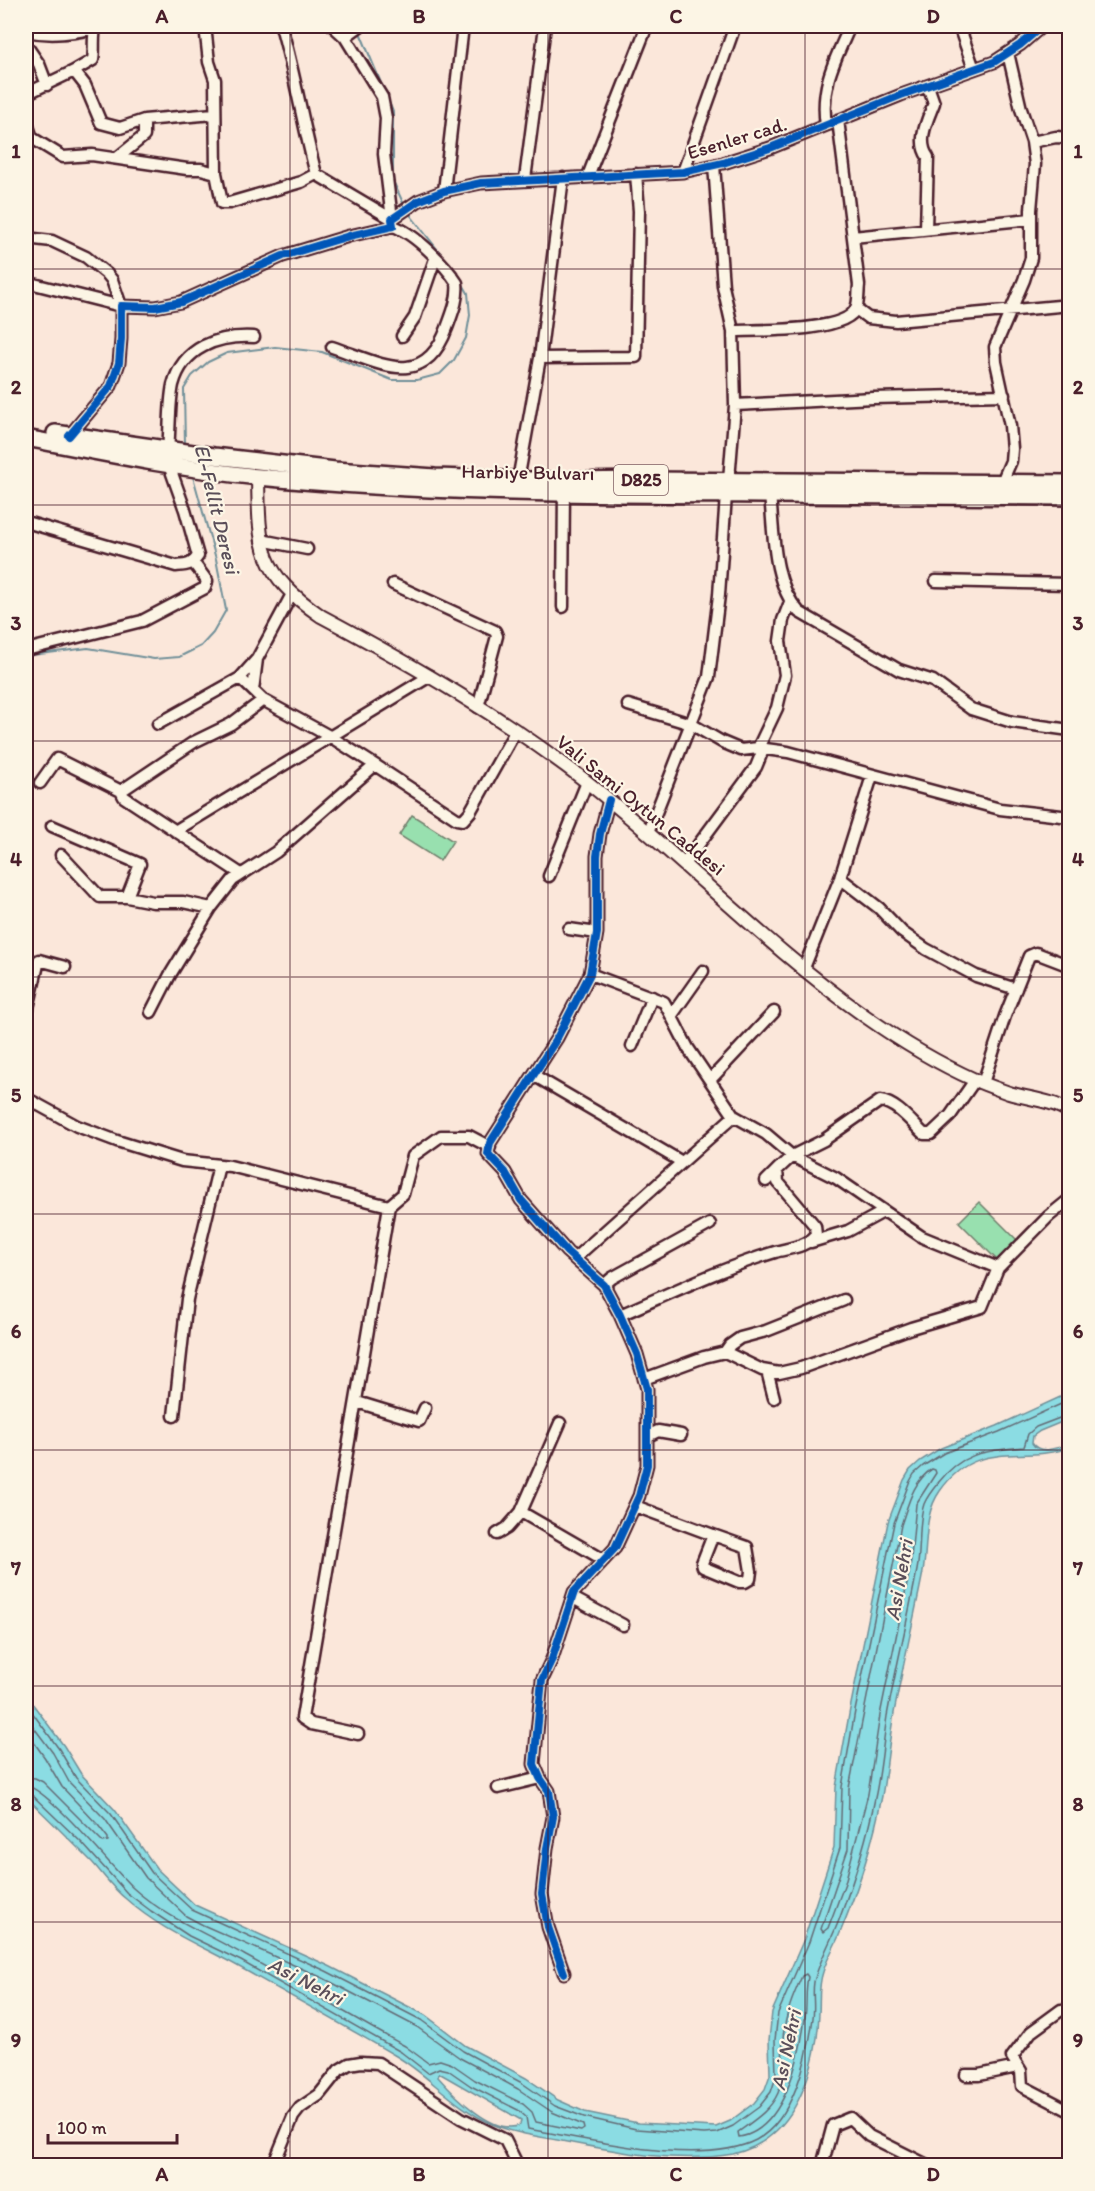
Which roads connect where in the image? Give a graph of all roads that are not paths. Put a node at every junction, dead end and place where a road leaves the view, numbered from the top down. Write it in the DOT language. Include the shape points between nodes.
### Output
graph roads {
  1 [pos="205,26"];
  2 [pos="281,26"];
  3 [pos="333,26"];
  4 [pos="463,26"];
  5 [pos="545,26"];
  6 [pos="648,26"];
  7 [pos="735,26"];
  8 [pos="849,26"];
  9 [pos="959,26"];
  10 [pos="1042,26"];
  11 [pos="96,27"];
  12 [pos="26,31"];
  13 [pos="352,31"];
  14 [pos="26,45"];
  15 [pos="1008,53"];
  16 [pos="974,69"];
  17 [pos="74,71"];
  18 [pos="47,85"];
  19 [pos="928,86"];
  20 [pos="26,94"];
  21 [pos="214,114"];
  22 [pos="26,120"];
  23 [pos="144,120"];
  24 [pos="838,120"];
  25 [pos="826,125"];
  26 [pos="1070,138"];
  27 [pos="1032,142"];
  28 [pos="117,158"];
  29 [pos="714,165"];
  30 [pos="683,172"];
  31 [pos="216,173"];
  32 [pos="316,174"];
  33 [pos="636,174"];
  34 [pos="588,176"];
  35 [pos="563,178"];
  36 [pos="525,179"];
  37 [pos="444,191"];
  38 [pos="1031,219"];
  39 [pos="392,223"];
  40 [pos="926,229"];
  41 [pos="853,237"];
  42 [pos="26,238"];
  43 [pos="435,259"];
  44 [pos="26,282"];
  45 [pos="1070,305"];
  46 [pos="121,306"];
  47 [pos="856,309"];
  48 [pos="1011,311"];
  49 [pos="733,331"];
  50 [pos="402,336"];
  51 [pos="254,337"];
  52 [pos="332,347"];
  53 [pos="540,358"];
  54 [pos="1004,396"];
  55 [pos="735,405"];
  56 [pos="26,428"];
  57 [pos="69,436"];
  58 [pos="26,438"];
  59 [pos="169,458"];
  60 [pos="215,464"];
  61 [pos="258,477"];
  62 [pos="1002,482"];
  63 [pos="1070,483"];
  64 [pos="517,486"];
  65 [pos="564,488"];
  66 [pos="727,488"];
  67 [pos="770,495"];
  68 [pos="1070,497"];
  69 [pos="26,522"];
  70 [pos="261,540"];
  71 [pos="307,549"];
  72 [pos="193,562"];
  73 [pos="936,581"];
  74 [pos="393,584"];
  75 [pos="1070,584"];
  76 [pos="292,594"];
  77 [pos="790,602"];
  78 [pos="563,607"];
  79 [pos="26,650"];
  80 [pos="257,659"];
  81 [pos="430,676"];
  82 [pos="240,678"];
  83 [pos="253,690"];
  84 [pos="263,700"];
  85 [pos="628,705"];
  86 [pos="478,707"];
  87 [pos="158,724"];
  88 [pos="691,724"];
  89 [pos="1070,730"];
  90 [pos="516,732"];
  91 [pos="331,737"];
  92 [pos="761,749"];
  93 [pos="375,765"];
  94 [pos="872,776"];
  95 [pos="587,782"];
  96 [pos="40,783"];
  97 [pos="121,791"];
  98 [pos="609,800"];
  99 [pos="1070,817"];
  100 [pos="52,826"];
  101 [pos="175,831"];
  102 [pos="648,833"];
  103 [pos="61,855"];
  104 [pos="684,864"];
  105 [pos="241,874"];
  106 [pos="549,876"];
  107 [pos="840,878"];
  108 [pos="127,897"];
  109 [pos="211,908"];
  110 [pos="569,929"];
  111 [pos="597,933"];
  112 [pos="1070,966"];
  113 [pos="65,967"];
  114 [pos="804,968"];
  115 [pos="703,971"];
  116 [pos="590,974"];
  117 [pos="1016,989"];
  118 [pos="652,997"];
  119 [pos="151,1012"];
  120 [pos="774,1012"];
  121 [pos="672,1015"];
  122 [pos="26,1017"];
  123 [pos="632,1046"];
  124 [pos="535,1076"];
  125 [pos="710,1080"];
  126 [pos="979,1081"];
  127 [pos="26,1098"];
  128 [pos="1070,1112"];
  129 [pos="734,1116"];
  130 [pos="490,1147"];
  131 [pos="792,1156"];
  132 [pos="682,1162"];
  133 [pos="219,1166"];
  134 [pos="777,1170"];
  135 [pos="766,1181"];
  136 [pos="1070,1199"];
  137 [pos="389,1206"];
  138 [pos="883,1212"];
  139 [pos="710,1224"];
  140 [pos="811,1242"];
  141 [pos="575,1258"];
  142 [pos="998,1268"];
  143 [pos="604,1285"];
  144 [pos="844,1300"];
  145 [pos="620,1315"];
  146 [pos="725,1352"];
  147 [pos="767,1371"];
  148 [pos="644,1379"];
  149 [pos="774,1398"];
  150 [pos="357,1402"];
  151 [pos="425,1408"];
  152 [pos="174,1416"];
  153 [pos="560,1423"];
  154 [pos="681,1435"];
  155 [pos="648,1436"];
  156 [pos="635,1506"];
  157 [pos="521,1512"];
  158 [pos="497,1534"];
  159 [pos="713,1535"];
  160 [pos="604,1560"];
  161 [pos="573,1598"];
  162 [pos="623,1625"];
  163 [pos="358,1734"];
  164 [pos="540,1778"];
  165 [pos="498,1788"];
  166 [pos="564,1973"];
  167 [pos="1061,2010"];
  168 [pos="1017,2067"];
  169 [pos="966,2075"];
  170 [pos="1070,2110"];
  171 [pos="273,2166"];
  172 [pos="518,2166"];
  173 [pos="822,2166"];
  174 [pos="929,2166"];
  1 -- 21 [label="street" via="215,80"];
  2 -- 32 [label="street"];
  3 -- 13 [label="street"];
  4 -- 37 [label="street"];
  5 -- 36 [label="street"];
  6 -- 34 [label="street"];
  7 -- 30 [label="street"];
  8 -- 25 [label="street" via="829,75 823,106"];
  9 -- 16 [label="street"];
  10 -- 15 [label="street, Esenler cad."];
  11 -- 12 [label="street" via="70,34"];
  11 -- 17 [label="street" via="93,60"];
  13 -- 39 [label="street" via="382,97"];
  14 -- 18 [label="street"];
  15 -- 16 [label="street, Esenler cad."];
  15 -- 27 [label="street"];
  16 -- 19 [label="street, Esenler cad."];
  17 -- 18 [label="street"];
  17 -- 23 [label="street" via="85,85 100,123 120,128"];
  18 -- 20 [label="street"];
  19 -- 24 [label="street, Esenler cad."];
  19 -- 40 [label="street" via="934,103 926,118 923,138 928,157"];
  21 -- 23 [label="street"];
  21 -- 31 [label="street"];
  22 -- 28 [label="street" via="32,138 63,157"];
  23 -- 28 [label="street" via="144,136"];
  24 -- 25 [label="street, Esenler cad."];
  24 -- 41 [label="street"];
  25 -- 29 [label="street, Esenler cad."];
  26 -- 27 [label="street"];
  27 -- 38 [label="street" via="1035,164"];
  28 -- 31 [label="street"];
  29 -- 30 [label="street, Esenler cad."];
  29 -- 49 [label="street" via="723,286"];
  30 -- 33 [label="street, Esenler cad."];
  31 -- 32 [label="street" via="222,203"];
  32 -- 39 [label="street"];
  33 -- 34 [label="street, Esenler cad."];
  33 -- 53 [label="street" via="636,357"];
  34 -- 35 [label="street, Esenler cad."];
  35 -- 36 [label="street, Esenler cad."];
  35 -- 53 [label="street"];
  36 -- 37 [label="street, Esenler cad."];
  37 -- 39 [label="street, Esenler cad." via="418,201"];
  38 -- 40 [label="street"];
  38 -- 48 [label="street" via="1031,258"];
  39 -- 43 [label="street" via="416,239"];
  39 -- 46 [label="street, Esenler cad." via="283,256 181,302 155,307"];
  40 -- 41 [label="street"];
  41 -- 47 [label="street" via="859,285"];
  42 -- 46 [label="street" via="52,241 86,257 112,280"];
  43 -- 50 [label="street" via="415,317"];
  43 -- 52 [label="street" via="454,277 458,291 443,338 423,362 400,368"];
  44 -- 46 [label="street, Esenler cad."];
  45 -- 48 [label="street"];
  46 -- 57 [label="street" via="122,339 111,386"];
  47 -- 48 [label="street" via="868,318 896,321"];
  47 -- 49 [label="street" via="836,323 819,327"];
  48 -- 54 [label="street" via="995,346"];
  49 -- 55 [label="street"];
  51 -- 59 [label="street" via="220,338 186,360 174,384"];
  53 -- 64 [label="street"];
  54 -- 55 [label="street"];
  54 -- 62 [label="street" via="1012,449"];
  55 -- 66 [label="street"];
  56 -- 57 [label="main road, Harbiye Bulvarı / D825"];
  57 -- 59 [label="main road, Harbiye Bulvarı / D825"];
  58 -- 59 [label="main road, Harbiye Bulvarı / D825"];
  59 -- 60 [label="main road, Harbiye Bulvarı / D825"];
  59 -- 72 [label="street" via="198,556"];
  60 -- 61 [label="main road, Harbiye Bulvarı / D825"];
  60 -- 64 [label="main road, Harbiye Bulvarı / D825" via="435,477"];
  61 -- 64 [label="main road, Harbiye Bulvarı / D825" via="383,488"];
  61 -- 70 [label="street, Vali Sami Oytun Caddesi"];
  62 -- 63 [label="main road, Harbiye Bulvarı / D825"];
  62 -- 66 [label="main road, Harbiye Bulvarı / D825"];
  64 -- 65 [label="main road, Harbiye Bulvarı / D825"];
  65 -- 66 [label="main road, Harbiye Bulvarı / D825"];
  65 -- 78 [label="street"];
  66 -- 67 [label="main road, Harbiye Bulvarı / D825"];
  66 -- 88 [label="street" via="709,677"];
  67 -- 68 [label="main road, Harbiye Bulvarı / D825"];
  67 -- 77 [label="street" via="780,574"];
  69 -- 72 [label="street" via="176,566"];
  70 -- 71 [label="street"];
  70 -- 76 [label="street, Vali Sami Oytun Caddesi" via="269,565"];
  72 -- 79 [label="street" via="207,581 205,588 164,611 121,627"];
  73 -- 75 [label="street"];
  74 -- 86 [label="street" via="495,631 497,636"];
  76 -- 80 [label="street"];
  76 -- 81 [label="street, Vali Sami Oytun Caddesi" via="321,616"];
  77 -- 89 [label="street" via="799,612 898,670 933,681 971,709 1012,722"];
  77 -- 92 [label="street" via="780,641 785,675"];
  80 -- 82 [label="street"];
  80 -- 83 [label="street"];
  81 -- 86 [label="street, Vali Sami Oytun Caddesi"];
  81 -- 91 [label="street"];
  82 -- 83 [label="street"];
  82 -- 87 [label="street"];
  83 -- 84 [label="street"];
  84 -- 91 [label="street"];
  84 -- 97 [label="street"];
  85 -- 88 [label="street"];
  86 -- 90 [label="street, Vali Sami Oytun Caddesi"];
  88 -- 92 [label="street" via="741,750"];
  88 -- 102 [label="street"];
  90 -- 93 [label="street" via="463,820"];
  90 -- 95 [label="street, Vali Sami Oytun Caddesi"];
  91 -- 93 [label="street"];
  91 -- 101 [label="street"];
  92 -- 94 [label="street" via="788,752"];
  92 -- 104 [label="street" via="756,767"];
  93 -- 105 [label="street" via="276,852"];
  94 -- 99 [label="street" via="1000,809"];
  94 -- 107 [label="street"];
  95 -- 98 [label="street, Vali Sami Oytun Caddesi"];
  95 -- 106 [label="street"];
  96 -- 97 [label="street" via="57,759"];
  97 -- 101 [label="street" via="124,797"];
  98 -- 102 [label="street, Vali Sami Oytun Caddesi"];
  98 -- 111 [label="street" via="597,856"];
  100 -- 108 [label="street" via="140,864"];
  101 -- 105 [label="street"];
  102 -- 104 [label="street, Vali Sami Oytun Caddesi"];
  103 -- 108 [label="street" via="100,897"];
  104 -- 114 [label="street, Vali Sami Oytun Caddesi"];
  105 -- 109 [label="street"];
  107 -- 114 [label="street"];
  107 -- 117 [label="street" via="926,949 976,976"];
  108 -- 109 [label="street"];
  109 -- 119 [label="street"];
  110 -- 111 [label="street"];
  111 -- 116 [label="street"];
  112 -- 117 [label="street" via="1036,953 1029,956"];
  113 -- 122 [label="street" via="39,960"];
  114 -- 126 [label="street, Vali Sami Oytun Caddesi" via="896,1036"];
  115 -- 121 [label="street"];
  116 -- 118 [label="street"];
  116 -- 124 [label="street"];
  117 -- 126 [label="street"];
  118 -- 121 [label="street" via="664,1002"];
  118 -- 123 [label="street"];
  120 -- 125 [label="street"];
  121 -- 125 [label="street"];
  124 -- 130 [label="street"];
  124 -- 132 [label="street"];
  125 -- 129 [label="street"];
  126 -- 128 [label="street, Vali Sami Oytun Caddesi"];
  126 -- 131 [label="street" via="931,1134 924,1134 893,1106 880,1101 824,1140"];
  127 -- 133 [label="street" via="117,1141 182,1161"];
  129 -- 131 [label="street" via="766,1134"];
  129 -- 132 [label="street"];
  130 -- 137 [label="street" via="469,1136 441,1136 413,1156 403,1194"];
  130 -- 141 [label="street" via="488,1154 505,1172 521,1200"];
  131 -- 134 [label="street"];
  131 -- 138 [label="street" via="836,1178"];
  132 -- 141 [label="street"];
  133 -- 137 [label="street"];
  133 -- 152 [label="street" via="187,1299"];
  134 -- 135 [label="street"];
  134 -- 140 [label="street" via="778,1182 791,1204 815,1226 816,1235"];
  136 -- 142 [label="street"];
  137 -- 150 [label="street"];
  138 -- 140 [label="street" via="848,1231"];
  138 -- 142 [label="street" via="922,1238"];
  139 -- 143 [label="street"];
  140 -- 145 [label="street" via="772,1253"];
  141 -- 143 [label="street"];
  142 -- 147 [label="street" via="982,1307 801,1368 779,1373"];
  143 -- 145 [label="street"];
  144 -- 146 [label="street" via="740,1338"];
  145 -- 148 [label="street"];
  146 -- 147 [label="street"];
  146 -- 148 [label="street"];
  147 -- 149 [label="street"];
  148 -- 155 [label="street"];
  150 -- 151 [label="street" via="419,1421"];
  150 -- 163 [label="street" via="302,1718 311,1724"];
  153 -- 157 [label="street"];
  154 -- 155 [label="street" via="658,1431"];
  155 -- 156 [label="street" via="647,1465"];
  156 -- 159 [label="street"];
  156 -- 160 [label="street" via="615,1548"];
  157 -- 158 [label="street"];
  157 -- 160 [label="street"];
  159 -- 159 [label="street" via="703,1567 739,1582 750,1579 747,1547"];
  160 -- 161 [label="street" via="574,1592"];
  161 -- 162 [label="street"];
  161 -- 164 [label="street" via="542,1680 534,1764"];
  164 -- 165 [label="street"];
  164 -- 166 [label="street" via="549,1791 553,1817 542,1894"];
  167 -- 168 [label="street" via="1031,2032 1012,2057"];
  168 -- 169 [label="street"];
  168 -- 170 [label="street" via="1022,2086"];
  171 -- 172 [label="street" via="300,2108 319,2095 339,2070 361,2062 378,2063 461,2118 505,2140"];
  173 -- 174 [label="street" via="833,2125 850,2118 869,2136"];
}
